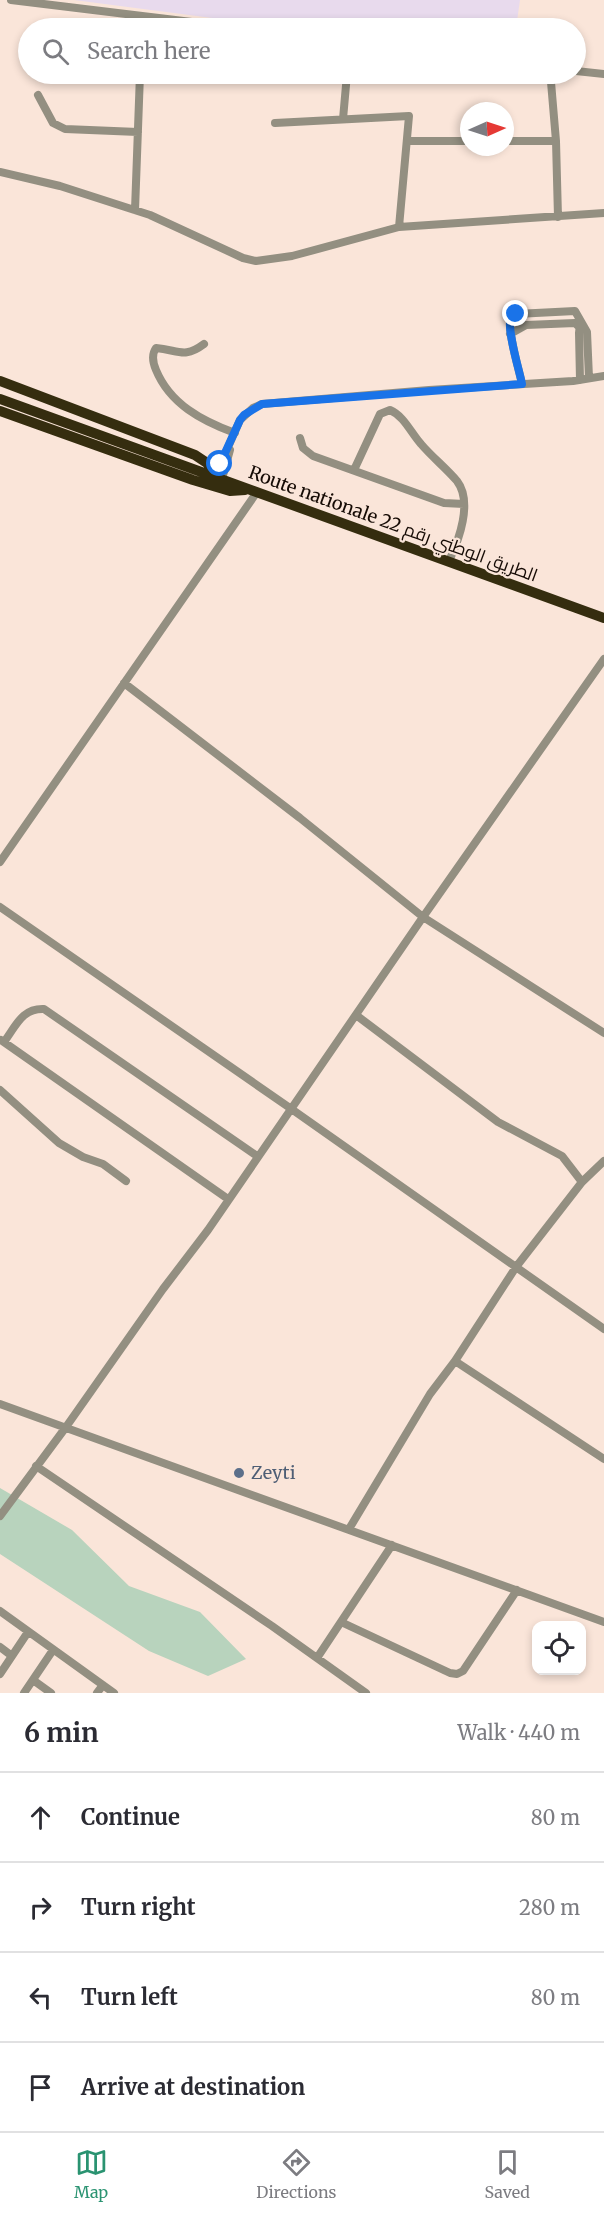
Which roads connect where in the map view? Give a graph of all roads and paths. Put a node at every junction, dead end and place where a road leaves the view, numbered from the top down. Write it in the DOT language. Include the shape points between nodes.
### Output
graph roads {
  1 [pos="11,0"];
  2 [pos="146,17"];
  3 [pos="155,18"];
  4 [pos="586,72"];
  5 [pos="604,74"];
  6 [pos="140,84"];
  7 [pos="346,84"];
  8 [pos="551,84"];
  9 [pos="38,95"];
  10 [pos="343,119"];
  11 [pos="275,123"];
  12 [pos="138,132"];
  13 [pos="407,141"];
  14 [pos="460,141"];
  15 [pos="514,141"];
  16 [pos="556,141"];
  17 [pos="0,172"];
  18 [pos="135,210"];
  19 [pos="604,213"];
  20 [pos="558,217"];
  21 [pos="399,226"];
  22 [pos="581,324"];
  23 [pos="510,334"];
  24 [pos="204,344"];
  25 [pos="604,376"];
  26 [pos="589,378"];
  27 [pos="580,380"];
  28 [pos="0,381"];
  29 [pos="522,384"];
  30 [pos="0,392"];
  31 [pos="0,399"];
  32 [pos="0,411"];
  33 [pos="103,433"];
  34 [pos="234,435"];
  35 [pos="300,438"];
  36 [pos="354,470"];
  37 [pos="218,474"];
  38 [pos="254,491"];
  39 [pos="464,504"];
  40 [pos="451,558"];
  41 [pos="604,611"];
  42 [pos="604,618"];
  43 [pos="604,659"];
  44 [pos="124,683"];
  45 [pos="0,862"];
  46 [pos="0,906"];
  47 [pos="423,917"];
  48 [pos="356,1016"];
  49 [pos="604,1034"];
  50 [pos="2,1040"];
  51 [pos="0,1090"];
  52 [pos="291,1108"];
  53 [pos="257,1156"];
  54 [pos="604,1161"];
  55 [pos="126,1181"];
  56 [pos="582,1182"];
  57 [pos="228,1199"];
  58 [pos="516,1267"];
  59 [pos="604,1329"];
  60 [pos="455,1361"];
  61 [pos="0,1404"];
  62 [pos="66,1427"];
  63 [pos="604,1459"];
  64 [pos="36,1466"];
  65 [pos="0,1516"];
  66 [pos="349,1529"];
  67 [pos="392,1545"];
  68 [pos="517,1590"];
  69 [pos="0,1611"];
  70 [pos="341,1622"];
  71 [pos="604,1622"];
  72 [pos="28,1632"];
  73 [pos="0,1647"];
  74 [pos="53,1650"];
  75 [pos="12,1656"];
  76 [pos="317,1658"];
  77 [pos="0,1674"];
  78 [pos="33,1680"];
  79 [pos="103,1685"];
  80 [pos="24,1693"];
  81 [pos="51,1693"];
  82 [pos="97,1693"];
  83 [pos="114,1693"];
  84 [pos="366,1693"];
  1 -- 2 [label="street"];
  2 -- 3 [label="street"];
  4 -- 5 [label="street"];
  6 -- 12 [label="street"];
  7 -- 10 [label="street"];
  8 -- 16 [label="street"];
  9 -- 12 [label="street" via="53,123 65,129"];
  10 -- 11 [label="street"];
  10 -- 13 [label="street" via="409,116"];
  12 -- 18 [label="street"];
  13 -- 14 [label="street"];
  13 -- 21 [label="street"];
  15 -- 16 [label="street"];
  16 -- 20 [label="street"];
  17 -- 18 [label="street"];
  18 -- 21 [label="street" via="256,261 292,256"];
  19 -- 20 [label="street"];
  20 -- 21 [label="street"];
  22 -- 23 [label="street" via="526,325"];
  22 -- 23 [label="street" via="574,311 516,314 509,321"];
  22 -- 26 [label="street" via="587,332"];
  22 -- 27 [label="street"];
  23 -- 29 [label="street"];
  24 -- 34 [label="street" via="186,354 156,348 153,363 162,385 180,404"];
  25 -- 26 [label="street"];
  26 -- 27 [label="street"];
  27 -- 29 [label="street"];
  28 -- 37 [label="highway" via="195,455"];
  29 -- 34 [label="street" via="270,402 244,415"];
  30 -- 33 [label="highway"];
  31 -- 33 [label="highway"];
  32 -- 38 [label="highway" via="193,480 230,491"];
  33 -- 37 [label="highway, Route nationale 22 الطريق الوطني رقم"];
  34 -- 37 [label="street"];
  35 -- 36 [label="street" via="303,448 313,456"];
  36 -- 39 [label="street" via="444,503"];
  36 -- 39 [label="street" via="376,420 390,410 398,414 456,480 462,488"];
  37 -- 38 [label="highway, Route nationale 22 الطريق الوطني رقم"];
  37 -- 40 [label="highway, Route nationale 22 الطريق الوطني رقم"];
  38 -- 40 [label="highway, Route nationale 22 الطريق الوطني رقم"];
  38 -- 44 [label="street"];
  39 -- 40 [label="street"];
  40 -- 41 [label="highway, Route nationale 22 الطريق الوطني رقم"];
  40 -- 42 [label="highway, Route nationale 22 الطريق الوطني رقم"];
  43 -- 47 [label="street"];
  44 -- 45 [label="street"];
  44 -- 47 [label="street"];
  46 -- 52 [label="street"];
  47 -- 48 [label="street"];
  47 -- 49 [label="street"];
  48 -- 52 [label="street"];
  48 -- 56 [label="street" via="498,1122 562,1156"];
  50 -- 53 [label="street" via="27,1012 44,1009"];
  50 -- 57 [label="street"];
  51 -- 55 [label="street" via="59,1143 103,1164"];
  52 -- 53 [label="street"];
  52 -- 58 [label="street"];
  53 -- 57 [label="street"];
  54 -- 56 [label="street"];
  56 -- 58 [label="street"];
  57 -- 62 [label="street"];
  58 -- 59 [label="street"];
  58 -- 60 [label="street"];
  60 -- 63 [label="street"];
  60 -- 66 [label="street" via="430,1394"];
  61 -- 62 [label="street"];
  62 -- 64 [label="street"];
  62 -- 66 [label="street"];
  64 -- 65 [label="street"];
  64 -- 76 [label="street"];
  66 -- 67 [label="street"];
  67 -- 68 [label="street"];
  67 -- 70 [label="street"];
  68 -- 70 [label="street" via="463,1671 457,1674"];
  68 -- 71 [label="street"];
  69 -- 72 [label="street"];
  70 -- 76 [label="street"];
  72 -- 74 [label="street"];
  72 -- 75 [label="street"];
  73 -- 75 [label="street"];
  74 -- 78 [label="street"];
  74 -- 79 [label="street"];
  75 -- 77 [label="street"];
  76 -- 84 [label="street"];
  78 -- 80 [label="street"];
  78 -- 81 [label="street"];
  79 -- 82 [label="street"];
  79 -- 83 [label="street"];
}
